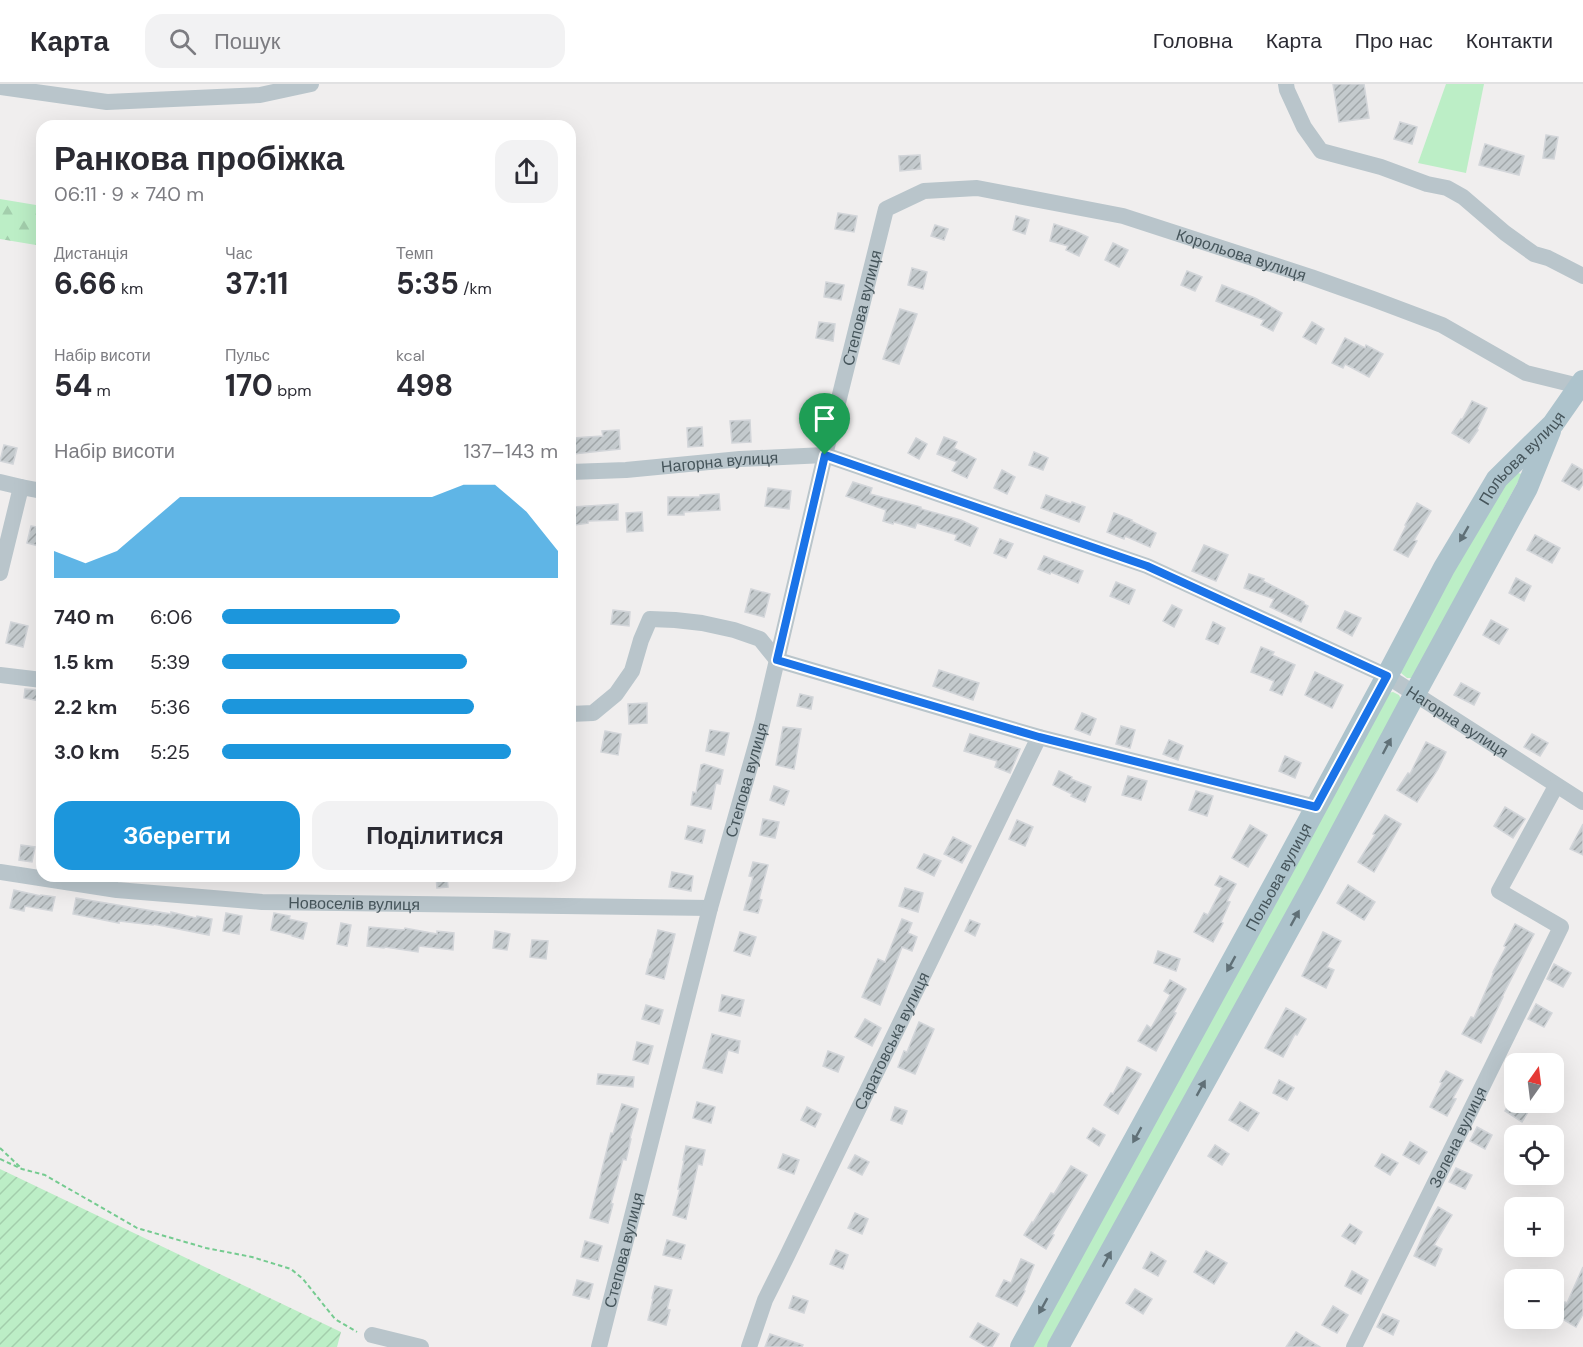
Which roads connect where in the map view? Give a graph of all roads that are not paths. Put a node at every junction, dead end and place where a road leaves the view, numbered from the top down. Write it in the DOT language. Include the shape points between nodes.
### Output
graph roads {
  1 [pos="311,84"];
  2 [pos="1286,84"];
  3 [pos="0,87"];
  4 [pos="886,209"];
  5 [pos="1583,276"];
  6 [pos="1582,385"];
  7 [pos="1553,424"];
  8 [pos="825,455"];
  9 [pos="576,472"];
  10 [pos="0,482"];
  11 [pos="21,487"];
  12 [pos="36,489"];
  13 [pos="0,573"];
  14 [pos="777,660"];
  15 [pos="0,675"];
  16 [pos="1387,676"];
  17 [pos="36,679"];
  18 [pos="1415,693"];
  19 [pos="576,714"];
  20 [pos="1039,737"];
  21 [pos="1556,786"];
  22 [pos="1583,802"];
  23 [pos="1316,807"];
  24 [pos="0,873"];
  25 [pos="36,878"];
  26 [pos="62,882"];
  27 [pos="711,908"];
  28 [pos="372,1335"];
  29 [pos="421,1347"];
  30 [pos="599,1347"];
  31 [pos="749,1347"];
  32 [pos="1021,1347"];
  33 [pos="1058,1347"];
  34 [pos="1354,1347"];
  1 -- 3 [label="street" via="260,94 107,102"];
  2 -- 5 [label="street" via="1304,127 1321,151 1447,189 1463,197 1534,254"];
  4 -- 6 [label="street, Корольова вулиця" via="924,191 977,188 1123,216 1373,299 1442,325 1526,373"];
  4 -- 8 [label="street, Степова вулиця"];
  6 -- 7 [label="main road"];
  7 -- 16 [label="main road, Польова вулиця, one-way" via="1497,479"];
  7 -- 18 [label="main road, Польова вулиця" via="1527,488"];
  8 -- 9 [label="street, Нагорна вулиця"];
  8 -- 14 [label="street, Степова вулиця"];
  8 -- 16 [label="street, Нагорна вулиця" via="1147,566"];
  10 -- 11 [label="street"];
  11 -- 12 [label="street"];
  11 -- 13 [label="street"];
  14 -- 19 [label="street" via="760,639 734,630 650,619 632,671 616,694 593,713"];
  14 -- 20 [label="street"];
  14 -- 27 [label="street, Степова вулиця"];
  15 -- 17 [label="street"];
  16 -- 18 [label="street, Нагорна вулиця"];
  16 -- 23 [label="main road, Польова вулиця"];
  18 -- 21 [label="street, Нагорна вулиця"];
  33 -- 18 [label="main road, Польова вулиця, one-way"];
  20 -- 23 [label="street"];
  20 -- 31 [label="street, Саратовська вулиця" via="765,1300"];
  21 -- 22 [label="street, Нагорна вулиця"];
  21 -- 34 [label="street, Зелена вулиця" via="1498,891 1562,927"];
  23 -- 32 [label="main road, Польова вулиця, one-way"];
  24 -- 25 [label="street, Новоселів вулиця"];
  26 -- 27 [label="street, Новоселів вулиця" via="262,902"];
  27 -- 30 [label="street, Степова вулиця"];
  28 -- 29 [label="street"];
}
